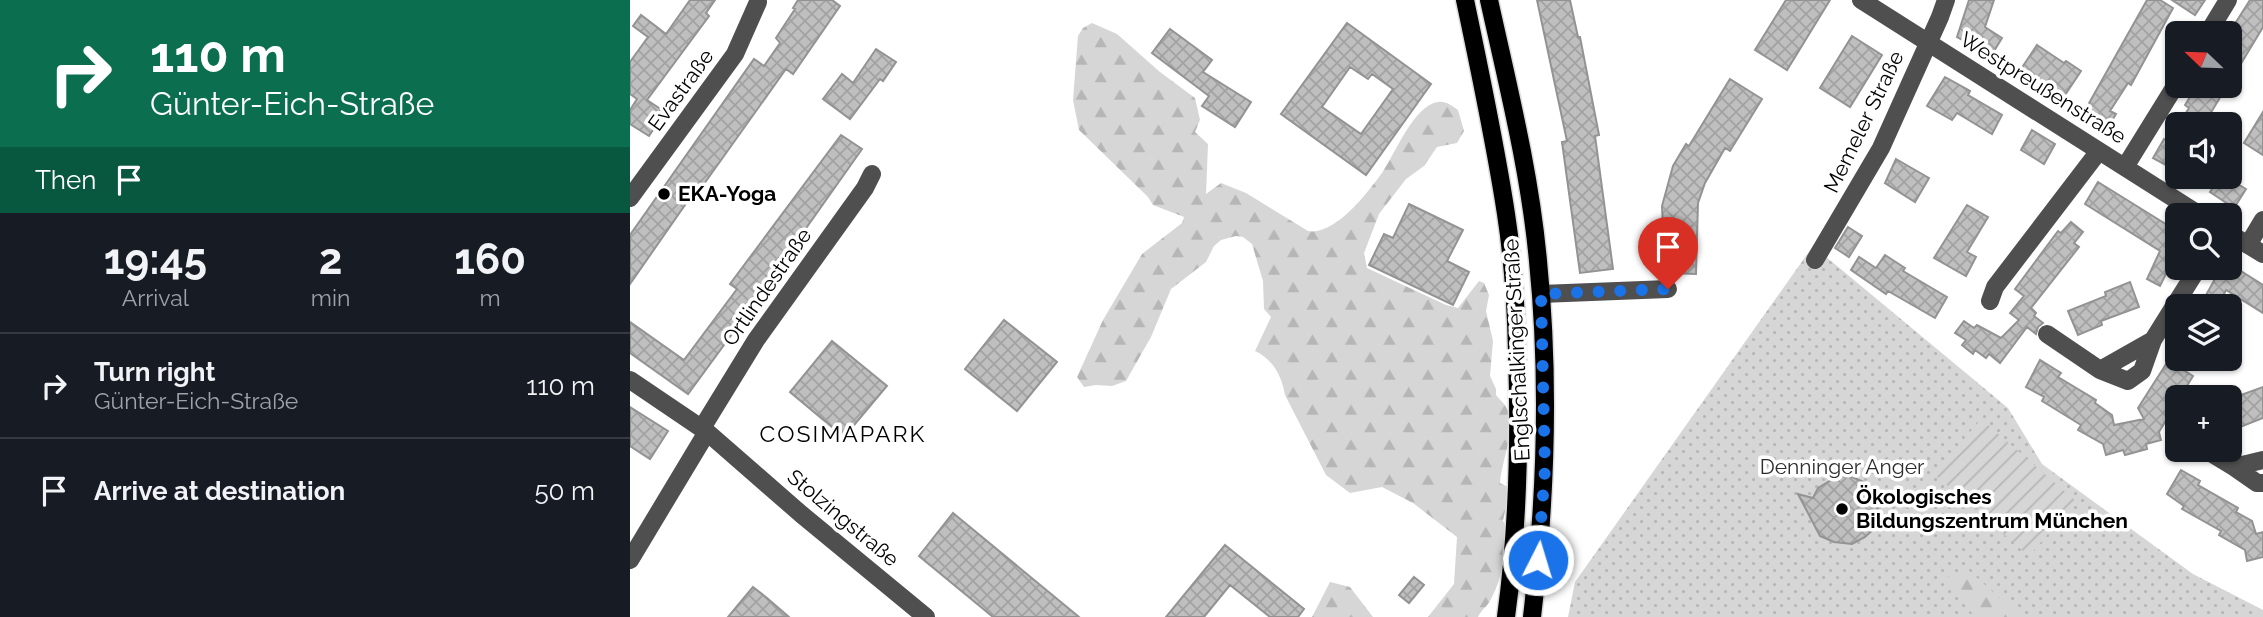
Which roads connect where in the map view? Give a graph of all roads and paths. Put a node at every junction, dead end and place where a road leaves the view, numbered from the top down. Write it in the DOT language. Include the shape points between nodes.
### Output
graph roads {
  1 [pos="1465,0"];
  2 [pos="1489,0"];
  3 [pos="1861,0"];
  4 [pos="1946,0"];
  5 [pos="2228,0"];
  6 [pos="758,2"];
  7 [pos="2215,21"];
  8 [pos="1928,42"];
  9 [pos="2168,98"];
  10 [pos="2099,151"];
  11 [pos="2125,167"];
  12 [pos="872,174"];
  13 [pos="630,198"];
  14 [pos="2181,203"];
  15 [pos="2263,220"];
  16 [pos="2255,249"];
  17 [pos="1815,260"];
  18 [pos="2190,280"];
  19 [pos="1668,289"];
  20 [pos="1541,294"];
  21 [pos="1990,301"];
  22 [pos="2047,334"];
  23 [pos="630,380"];
  24 [pos="705,430"];
  25 [pos="2263,460"];
  26 [pos="2226,462"];
  27 [pos="2234,467"];
  28 [pos="2263,482"];
  29 [pos="630,560"];
  30 [pos="926,617"];
  31 [pos="1506,617"];
  32 [pos="1532,617"];
  1 -- 31 [label="main road, Englschalkinger Straße" via="1507,216 1516,305 1518,471"];
  2 -- 20 [label="main road, Englschalkinger Straße" via="1519,136"];
  3 -- 8 [label="street, Westpreußenstraße"];
  4 -- 8 [label="street, Memeler Straße"];
  5 -- 7 [label="street"];
  6 -- 13 [label="street, Evastraße" via="735,54"];
  8 -- 10 [label="street, Westpreußenstraße"];
  8 -- 17 [label="street, Memeler Straße" via="1881,148"];
  9 -- 11 [label="street"];
  10 -- 11 [label="street, Westpreußenstraße"];
  10 -- 21 [label="street" via="1995,287"];
  11 -- 14 [label="street, Westpreußenstraße"];
  12 -- 24 [label="street, Ortlindestraße" via="756,340"];
  15 -- 16 [label="street"];
  18 -- 22 [label="street" via="2153,340 2100,370"];
  19 -- 20 [label="street"];
  20 -- 32 [label="main road, Englschalkinger Straße" via="1545,469"];
  23 -- 24 [label="street, Stolzingstraße"];
  24 -- 29 [label="street, Ortlindestraße"];
  24 -- 30 [label="street, Stolzingstraße"];
  25 -- 27 [label="street"];
  26 -- 27 [label="street"];
  27 -- 28 [label="street"];
}
